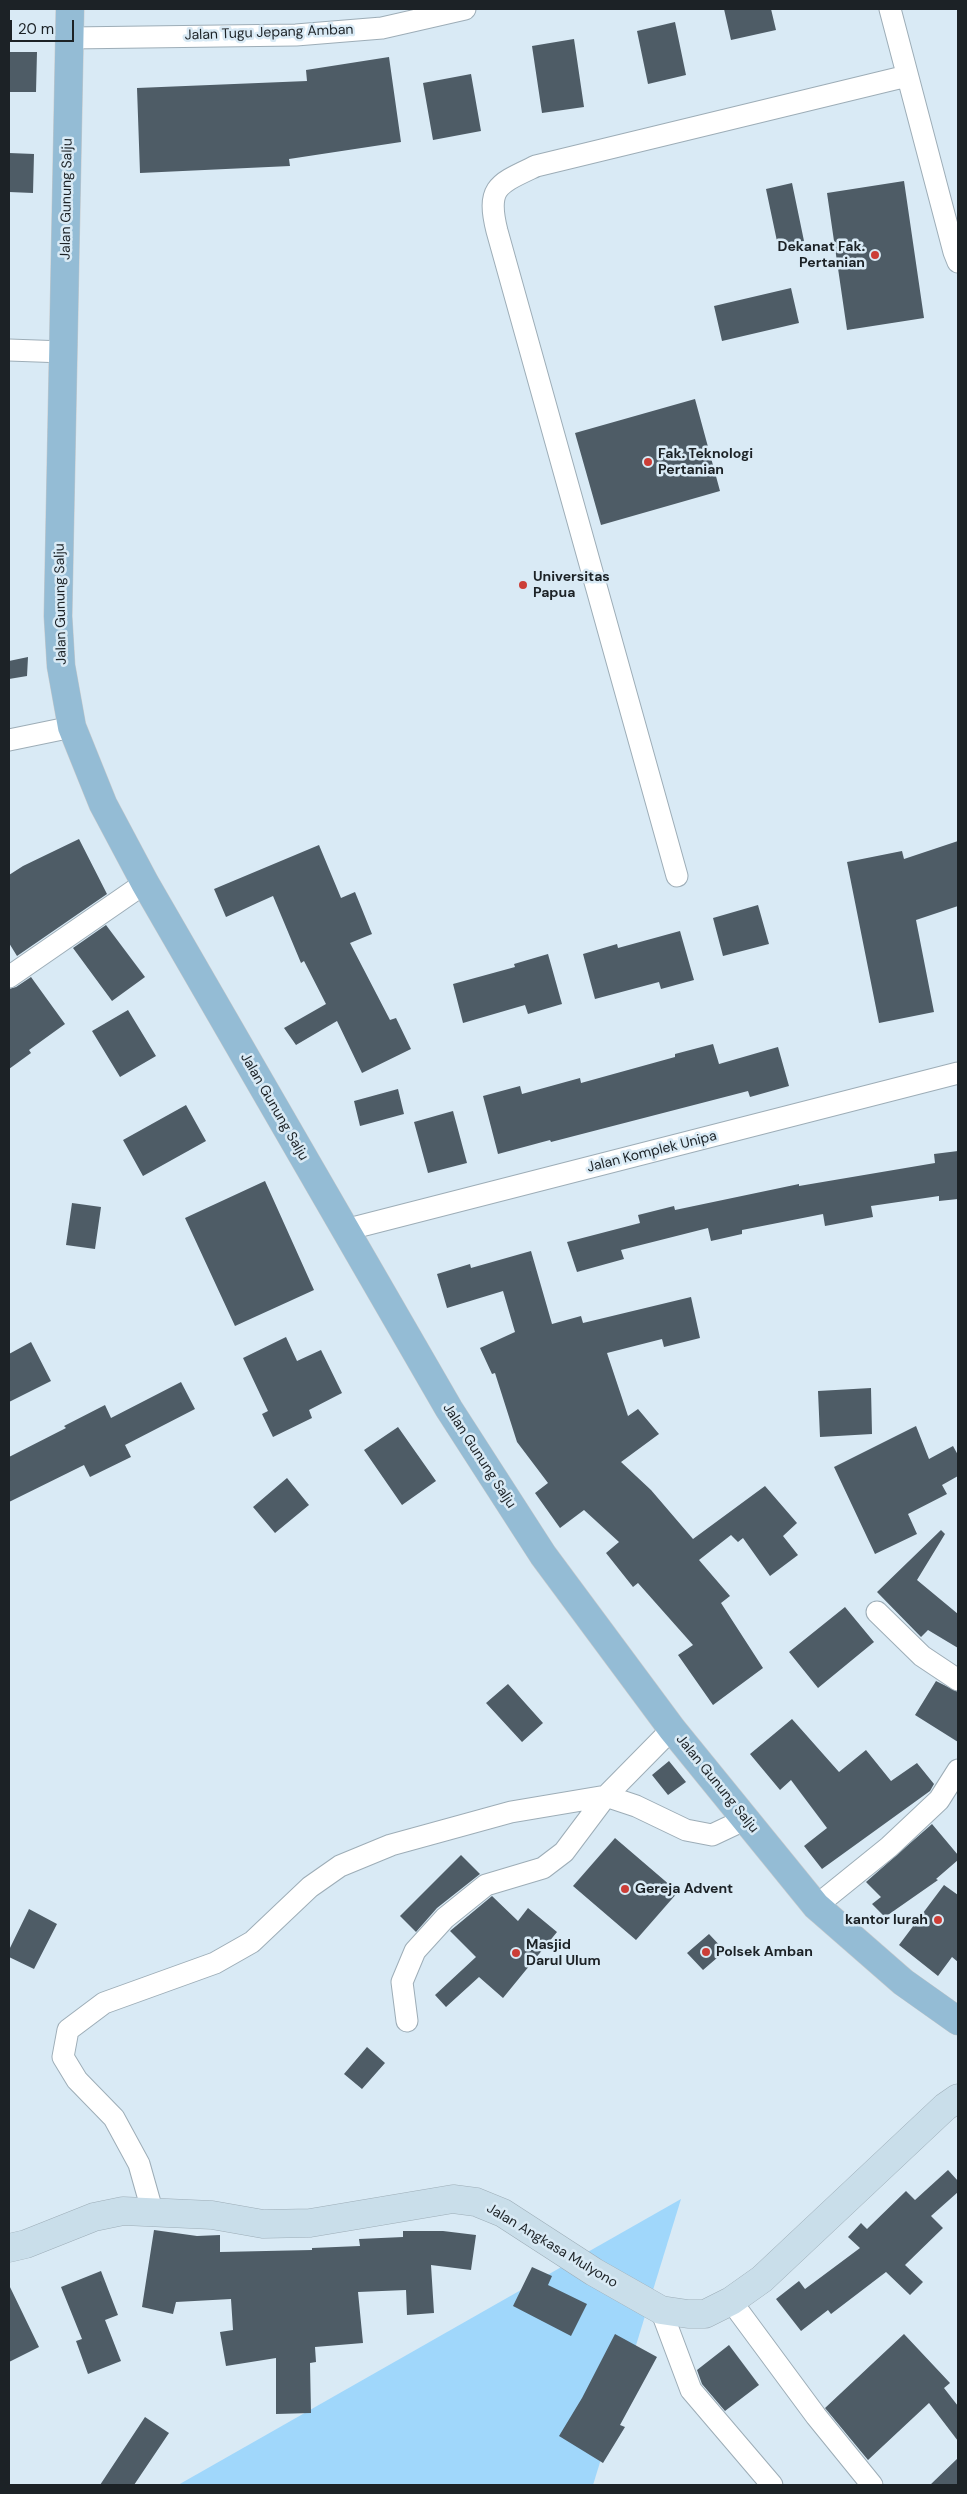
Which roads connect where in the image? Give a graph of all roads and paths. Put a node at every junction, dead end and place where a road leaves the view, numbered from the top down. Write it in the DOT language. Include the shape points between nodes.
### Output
graph roads {
  1 [pos="70,9"];
  2 [pos="465,9"];
  3 [pos="890,9"];
  4 [pos="70,38"];
  5 [pos="907,76"];
  6 [pos="950,200"];
  7 [pos="958,262"];
  8 [pos="9,350"];
  9 [pos="64,352"];
  10 [pos="72,727"];
  11 [pos="9,740"];
  12 [pos="677,876"];
  13 [pos="145,884"];
  14 [pos="9,977"];
  15 [pos="958,1073"];
  16 [pos="345,1230"];
  17 [pos="877,1612"];
  18 [pos="958,1680"];
  19 [pos="672,1729"];
  20 [pos="958,1770"];
  21 [pos="606,1796"];
  22 [pos="746,1819"];
  23 [pos="816,1906"];
  24 [pos="406,2021"];
  25 [pos="958,2021"];
  26 [pos="958,2098"];
  27 [pos="152,2210"];
  28 [pos="9,2248"];
  29 [pos="731,2302"];
  30 [pos="661,2310"];
  31 [pos="772,2485"];
  32 [pos="872,2485"];
  1 -- 4 [label="main road, Jalan Gunung Salju"];
  2 -- 4 [label="street, Jalan Tugu Jepang Amban" via="382,28 296,36"];
  3 -- 5 [label="street"];
  4 -- 9 [label="main road, Jalan Gunung Salju"];
  5 -- 6 [label="street"];
  5 -- 12 [label="street" via="536,166 510,178 492,198 497,232"];
  6 -- 7 [label="street"];
  8 -- 9 [label="street"];
  9 -- 10 [label="main road, Jalan Gunung Salju" via="58,616 61,666"];
  10 -- 11 [label="street"];
  10 -- 13 [label="main road, Jalan Gunung Salju" via="103,804"];
  13 -- 14 [label="street"];
  13 -- 16 [label="main road, Jalan Gunung Salju"];
  15 -- 16 [label="street, Jalan Komplek Unipa"];
  16 -- 19 [label="main road, Jalan Gunung Salju" via="449,1409 543,1555"];
  17 -- 18 [label="street" via="922,1656"];
  19 -- 21 [label="street"];
  19 -- 22 [label="main road, Jalan Gunung Salju"];
  20 -- 23 [label="street" via="939,1800 889,1847"];
  21 -- 22 [label="street" via="644,1809 686,1830 712,1835"];
  21 -- 24 [label="street" via="564,1852 543,1868 486,1885 445,1918 415,1951 402,1982"];
  21 -- 27 [label="street" via="511,1812 391,1845 340,1866 310,1887 252,1942 215,1964 104,2003 68,2030 64,2057 77,2080 114,2118 139,2164"];
  22 -- 23 [label="main road, Jalan Gunung Salju"];
  23 -- 25 [label="main road, Jalan Gunung Salju" via="903,1982"];
  26 -- 29 [label="main road, Jalan Angkasa Mulyono" via="762,2279"];
  27 -- 28 [label="main road, Jalan Angkasa Mulyono" via="123,2210 94,2217"];
  27 -- 30 [label="main road, Jalan Angkasa Mulyono" via="264,2224 310,2223 454,2199 476,2202 503,2213 594,2272"];
  29 -- 30 [label="main road, Jalan Angkasa Mulyono" via="705,2314"];
  29 -- 32 [label="street"];
  30 -- 31 [label="street" via="691,2390"];
}
